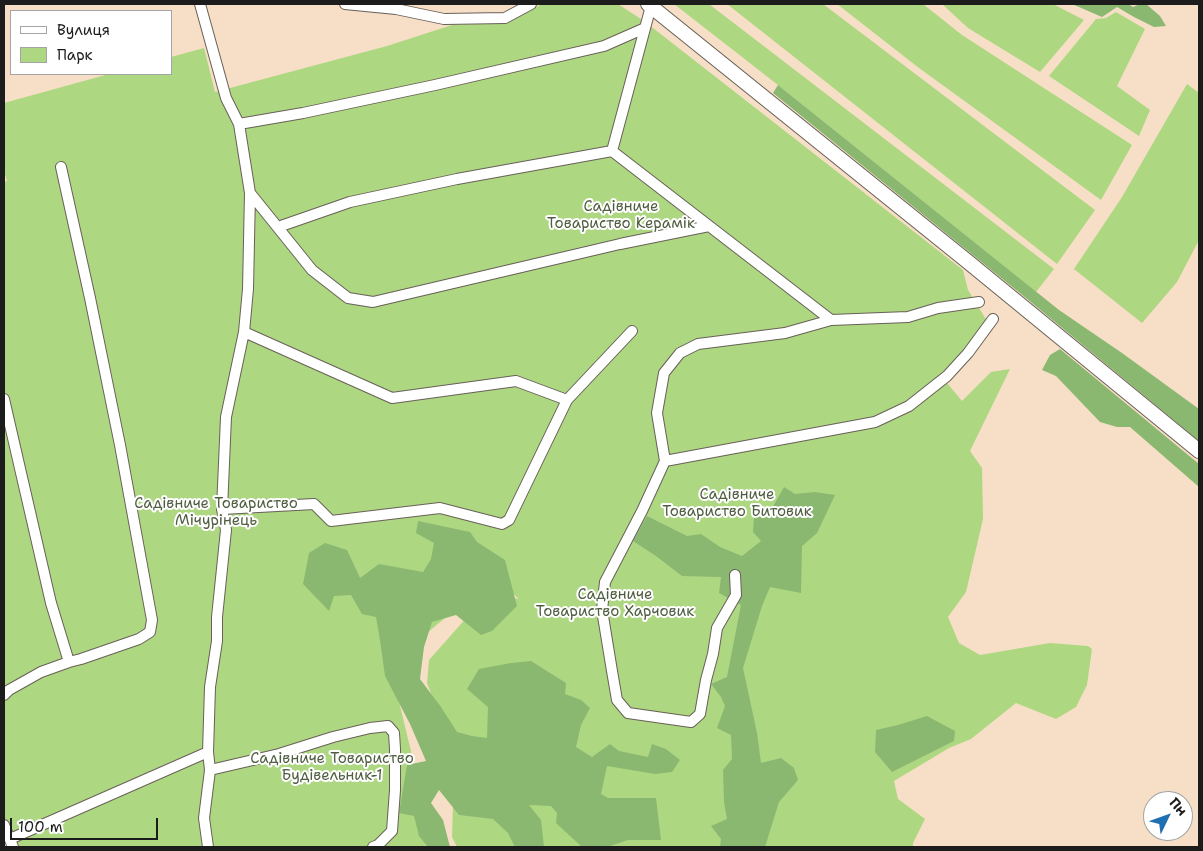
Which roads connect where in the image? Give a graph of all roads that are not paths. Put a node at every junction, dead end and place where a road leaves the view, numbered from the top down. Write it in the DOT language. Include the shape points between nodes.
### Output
graph roads {
  1 [pos="200,4"];
  2 [pos="345,4"];
  3 [pos="531,4"];
  4 [pos="649,5"];
  5 [pos="645,28"];
  6 [pos="239,124"];
  7 [pos="612,151"];
  8 [pos="61,167"];
  9 [pos="250,193"];
  10 [pos="709,226"];
  11 [pos="278,227"];
  12 [pos="979,302"];
  13 [pos="993,319"];
  14 [pos="831,320"];
  15 [pos="632,331"];
  16 [pos="244,332"];
  17 [pos="4,399"];
  18 [pos="567,400"];
  19 [pos="1199,451"];
  20 [pos="665,461"];
  21 [pos="222,509"];
  22 [pos="735,575"];
  23 [pos="69,662"];
  24 [pos="4,695"];
  25 [pos="208,752"];
  26 [pos="210,770"];
  27 [pos="4,825"];
  28 [pos="12,843"];
  29 [pos="208,847"];
  30 [pos="374,847"];
  1 -- 6 [label="street" via="226,98"];
  2 -- 3 [label="street" via="396,9 444,19 505,18"];
  4 -- 5 [label="street"];
  4 -- 19 [label="main road"];
  5 -- 6 [label="street" via="604,46 435,85"];
  5 -- 7 [label="street"];
  6 -- 9 [label="street"];
  7 -- 10 [label="street"];
  7 -- 11 [label="street" via="350,202"];
  8 -- 23 [label="street" via="120,444 152,620 150,632 139,639"];
  9 -- 11 [label="street"];
  9 -- 16 [label="street"];
  10 -- 11 [label="street" via="373,302 348,298 312,270"];
  10 -- 14 [label="street"];
  12 -- 14 [label="street" via="938,308 908,317"];
  13 -- 20 [label="street" via="947,376 909,406 876,422"];
  14 -- 20 [label="street" via="785,333 698,344 680,353 664,373 657,413"];
  15 -- 18 [label="street"];
  16 -- 18 [label="street" via="392,398 516,381"];
  16 -- 21 [label="street" via="226,417"];
  17 -- 23 [label="street" via="51,603"];
  18 -- 21 [label="street" via="509,520 502,524 440,508 331,521 314,504"];
  20 -- 22 [label="street" via="605,582 602,610 617,700 628,713 691,722 700,714 717,628 736,595"];
  21 -- 25 [label="street" via="226,530 210,687"];
  23 -- 24 [label="street" via="41,672"];
  25 -- 26 [label="street"];
  25 -- 28 [label="street"];
  26 -- 29 [label="street" via="204,818"];
  26 -- 30 [label="street" via="333,737 388,726 394,732 395,749 392,831"];
  27 -- 28 [label="street"];
}
